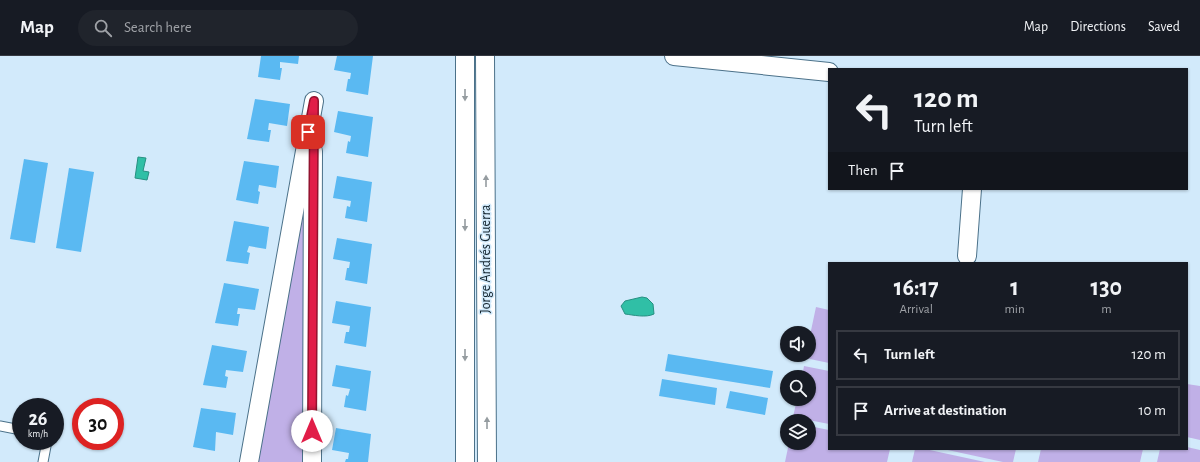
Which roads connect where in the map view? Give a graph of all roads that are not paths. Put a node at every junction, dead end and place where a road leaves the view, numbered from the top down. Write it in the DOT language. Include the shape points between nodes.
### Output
graph roads {
  1 [pos="465,56"];
  2 [pos="485,56"];
  3 [pos="674,56"];
  4 [pos="828,72"];
  5 [pos="972,190"];
  6 [pos="967,256"];
  7 [pos="0,426"];
  8 [pos="12,428"];
  9 [pos="45,450"];
  10 [pos="43,462"];
  11 [pos="249,462"];
  12 [pos="312,462"];
  13 [pos="465,462"];
  14 [pos="486,462"];
  1 -- 13 [label="street, Jorge Andrés Guerra, one-way"];
  14 -- 2 [label="street, Jorge Andrés Guerra, one-way"];
  3 -- 4 [label="street"];
  5 -- 6 [label="street"];
  7 -- 8 [label="lane"];
  9 -- 10 [label="lane"];
  11 -- 12 [label="street" via="314,101"];
}
